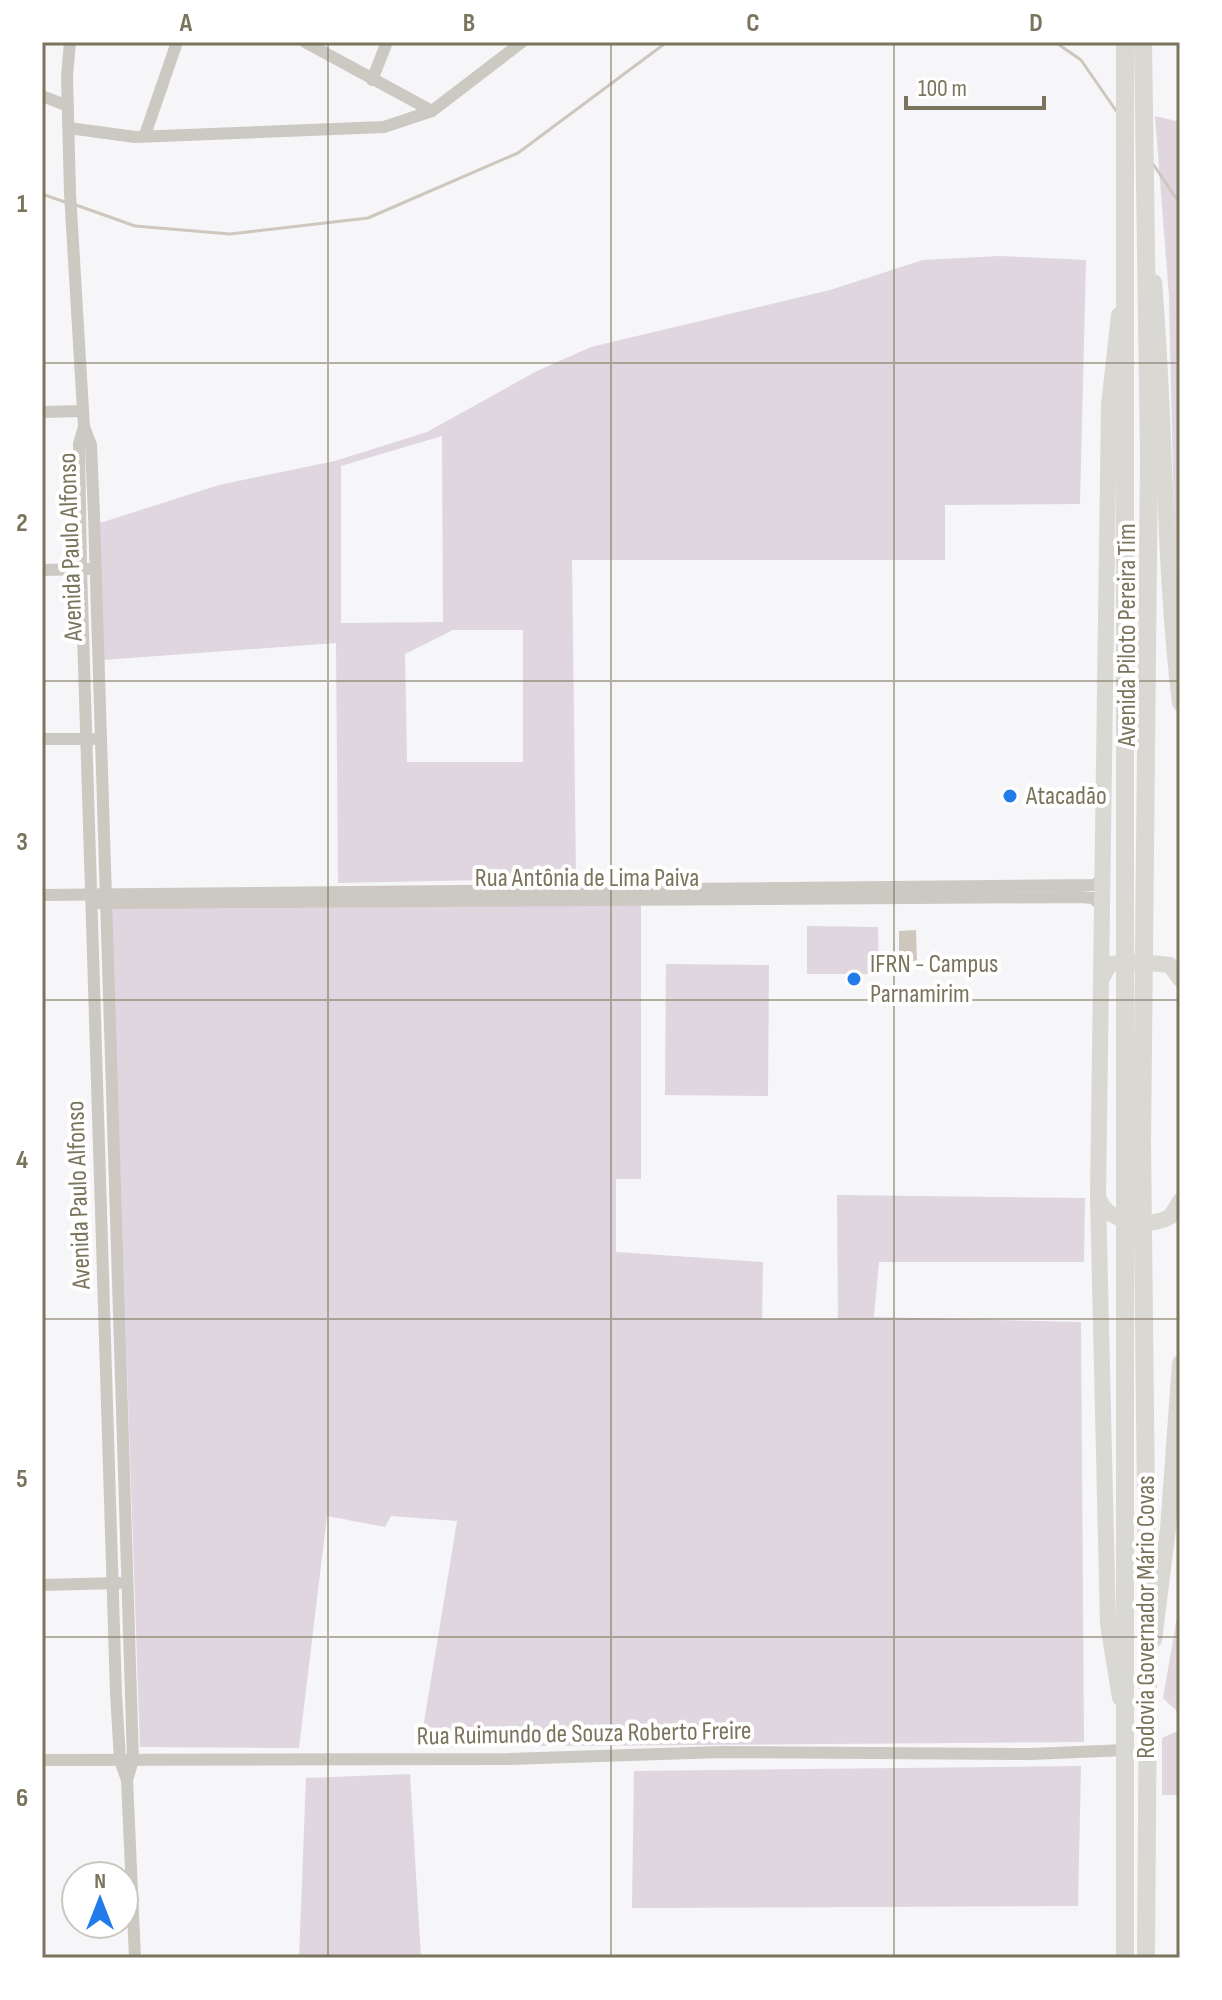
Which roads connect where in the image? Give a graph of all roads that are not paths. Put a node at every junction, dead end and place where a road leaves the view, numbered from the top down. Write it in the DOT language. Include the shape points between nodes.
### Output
graph roads {
  1 [pos="70,42"];
  2 [pos="177,42"];
  3 [pos="305,42"];
  4 [pos="387,42"];
  5 [pos="522,42"];
  6 [pos="1125,42"];
  7 [pos="1143,42"];
  8 [pos="372,80"];
  9 [pos="42,96"];
  10 [pos="68,106"];
  11 [pos="432,111"];
  12 [pos="69,128"];
  13 [pos="145,135"];
  14 [pos="1134,137"];
  15 [pos="1145,203"];
  16 [pos="1125,274"];
  17 [pos="83,411"];
  18 [pos="42,412"];
  19 [pos="88,569"];
  20 [pos="42,570"];
  21 [pos="1180,703"];
  22 [pos="42,739"];
  23 [pos="94,739"];
  24 [pos="95,813"];
  25 [pos="1103,879"];
  26 [pos="986,883"];
  27 [pos="857,885"];
  28 [pos="42,895"];
  29 [pos="90,898"];
  30 [pos="104,898"];
  31 [pos="986,898"];
  32 [pos="857,899"];
  33 [pos="1104,908"];
  34 [pos="1102,979"];
  35 [pos="1180,979"];
  36 [pos="113,1172"];
  37 [pos="99,1173"];
  38 [pos="1098,1196"];
  39 [pos="1180,1201"];
  40 [pos="1134,1275"];
  41 [pos="1180,1363"];
  42 [pos="111,1524"];
  43 [pos="125,1524"];
  44 [pos="1174,1530"];
  45 [pos="113,1583"];
  46 [pos="127,1583"];
  47 [pos="42,1585"];
  48 [pos="1148,1681"];
  49 [pos="1123,1708"];
  50 [pos="1126,1750"];
  51 [pos="42,1760"];
  52 [pos="127,1760"];
  53 [pos="135,1958"];
  54 [pos="1125,1958"];
  55 [pos="1146,1958"];
  1 -- 10 [label="street, Avenida Paulo Alfonso"];
  2 -- 13 [label="street"];
  3 -- 8 [label="street"];
  4 -- 8 [label="street"];
  5 -- 11 [label="street"];
  6 -- 14 [label="highway, Avenida Piloto Pereira Tim"];
  7 -- 14 [label="highway, Avenida Piloto Pereira Tim"];
  8 -- 11 [label="street"];
  9 -- 10 [label="street"];
  10 -- 12 [label="street, Avenida Paulo Alfonso"];
  11 -- 13 [label="street" via="358,130"];
  12 -- 13 [label="street"];
  12 -- 17 [label="street, Avenida Paulo Alfonso"];
  14 -- 15 [label="highway, Avenida Piloto Pereira Tim"];
  14 -- 16 [label="highway, Avenida Piloto Pereira Tim"];
  15 -- 21 [label="main road" via="1162,366 1168,592"];
  15 -- 40 [label="highway, Avenida Piloto Pereira Tim" via="1149,506"];
  16 -- 25 [label="main road" via="1109,405"];
  16 -- 40 [label="highway, Avenida Piloto Pereira Tim"];
  17 -- 18 [label="street"];
  17 -- 19 [label="street, Avenida Paulo Alfonso" via="79,444"];
  19 -- 20 [label="street"];
  19 -- 23 [label="street, Avenida Paulo Alfonso"];
  22 -- 23 [label="street"];
  23 -- 24 [label="street, Avenida Paulo Alfonso"];
  24 -- 29 [label="street, Avenida Paulo Alfonso"];
  24 -- 30 [label="street, Avenida Paulo Alfonso"];
  25 -- 26 [label="street, Rua Antônia de Lima Paiva" via="1094,885"];
  25 -- 33 [label="main road"];
  26 -- 27 [label="street, Rua Antônia de Lima Paiva"];
  26 -- 31 [label="street"];
  27 -- 30 [label="street, Rua Antônia de Lima Paiva"];
  27 -- 32 [label="street"];
  28 -- 29 [label="street, Rua Antônia de Lima Paiva"];
  29 -- 30 [label="street, Rua Antônia de Lima Paiva"];
  29 -- 37 [label="street, Avenida Paulo Alfonso"];
  30 -- 32 [label="street, Rua Antônia de Lima Paiva"];
  30 -- 36 [label="street, Avenida Paulo Alfonso"];
  31 -- 32 [label="street, Rua Antônia de Lima Paiva"];
  31 -- 33 [label="street, Rua Antônia de Lima Paiva" via="1089,898"];
  33 -- 34 [label="main road"];
  34 -- 35 [label="main road" via="1108,966 1119,962 1158,962 1170,965"];
  34 -- 38 [label="main road"];
  36 -- 37 [label="street"];
  36 -- 43 [label="street, Avenida Paulo Alfonso"];
  37 -- 42 [label="street, Avenida Paulo Alfonso"];
  38 -- 39 [label="main road" via="1116,1220 1171,1216"];
  38 -- 49 [label="main road" via="1108,1624"];
  40 -- 48 [label="highway, Rodovia Governador Mário Covas"];
  40 -- 49 [label="highway, Rodovia Governador Mário Covas"];
  41 -- 44 [label="main road"];
  42 -- 43 [label="street"];
  42 -- 45 [label="street, Avenida Paulo Alfonso"];
  43 -- 46 [label="street, Avenida Paulo Alfonso"];
  44 -- 48 [label="main road"];
  45 -- 46 [label="street"];
  45 -- 47 [label="street"];
  45 -- 52 [label="street, Avenida Paulo Alfonso"];
  46 -- 52 [label="street, Avenida Paulo Alfonso"];
  48 -- 55 [label="highway, Rodovia Governador Mário Covas"];
  49 -- 50 [label="highway, Rodovia Governador Mário Covas"];
  50 -- 52 [label="street, Rua Ruimundo de Souza Roberto Freire"];
  50 -- 54 [label="highway, Rodovia Governador Mário Covas"];
  51 -- 52 [label="street, Rua Ruimundo de Souza Roberto Freire"];
  52 -- 53 [label="street, Avenida Paulo Alfonso"];
}
